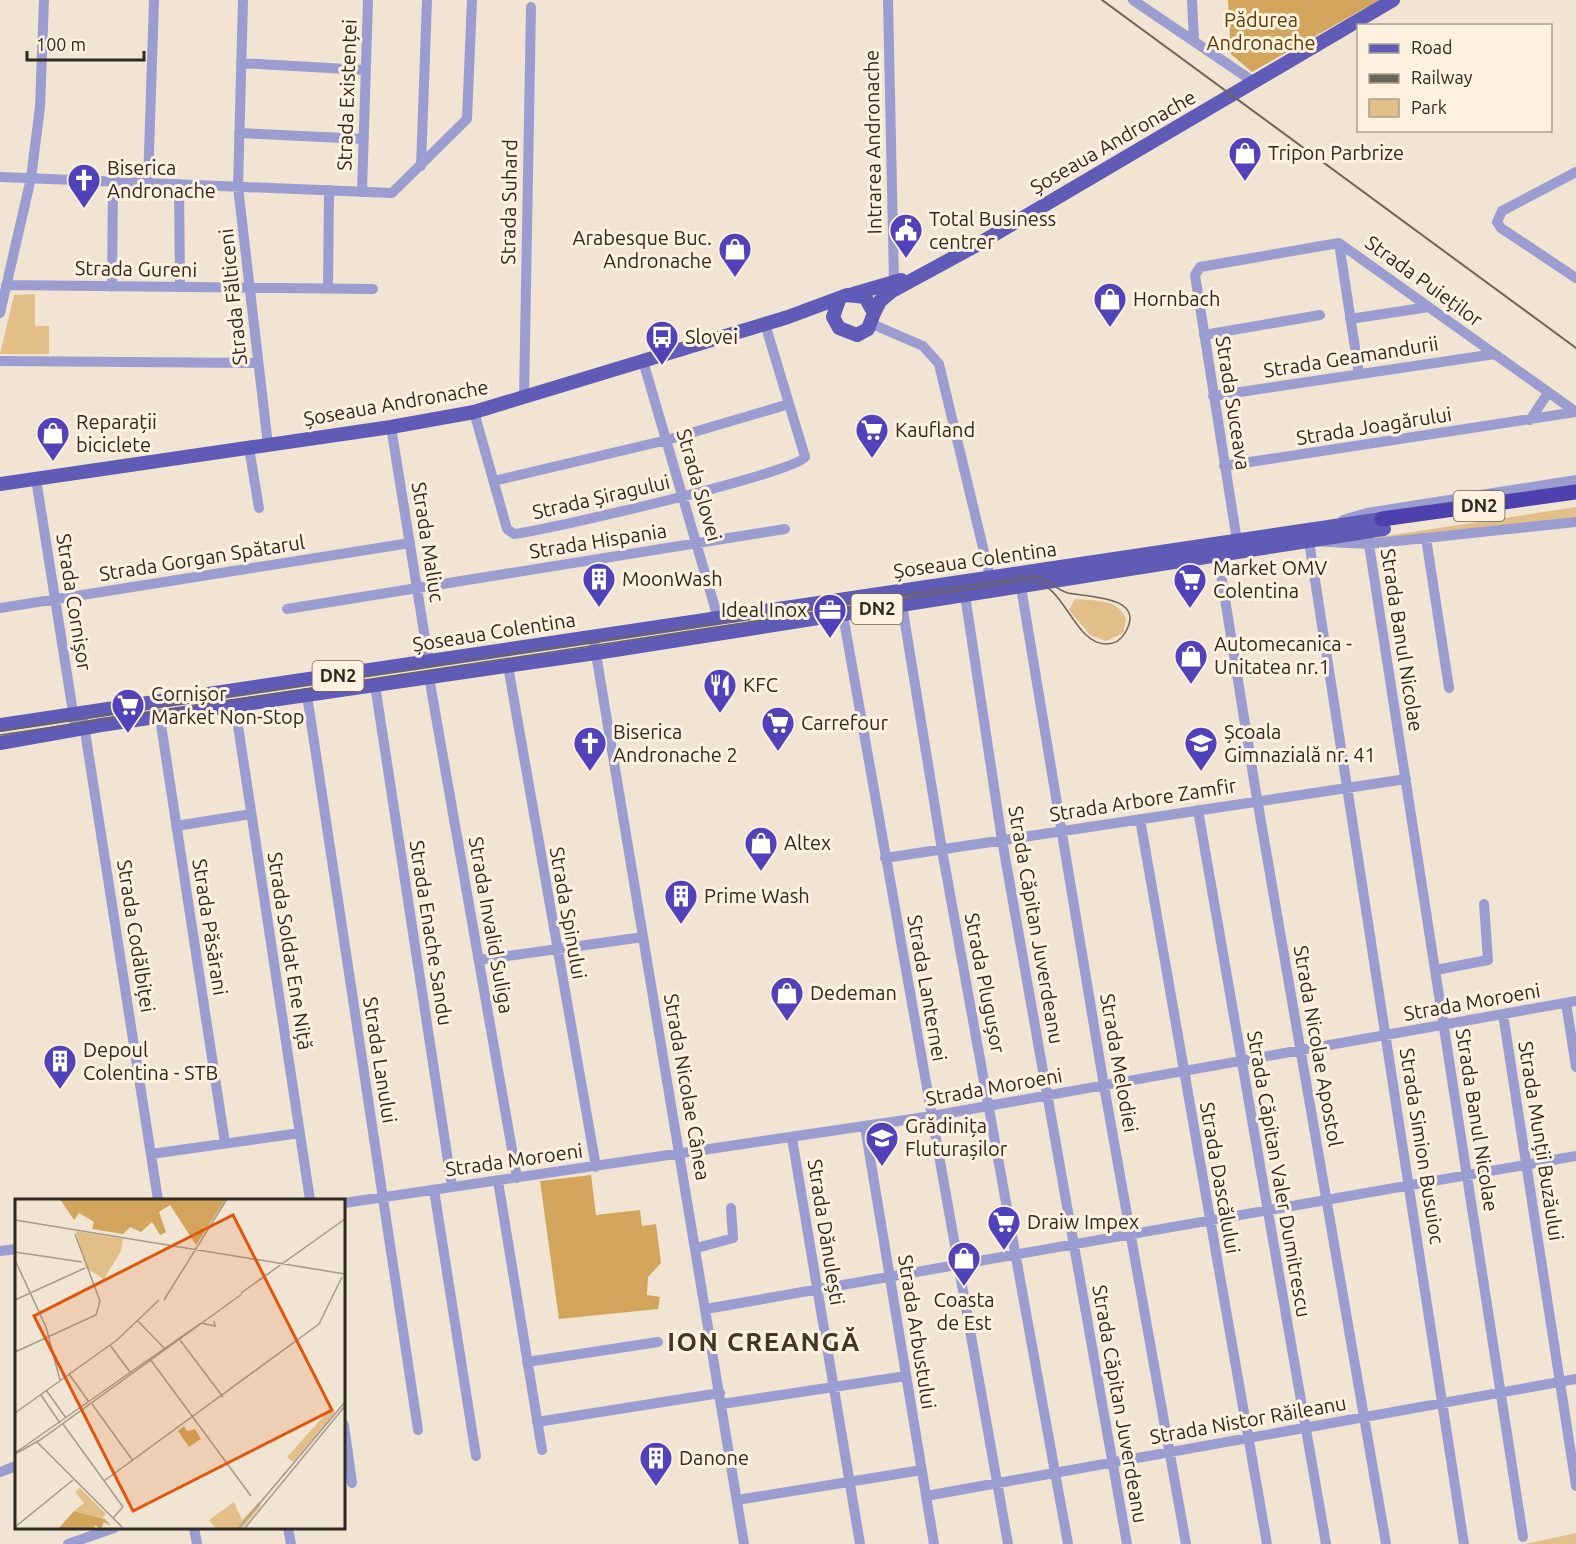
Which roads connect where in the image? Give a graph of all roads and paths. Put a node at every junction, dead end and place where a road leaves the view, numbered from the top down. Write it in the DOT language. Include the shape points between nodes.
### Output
graph roads {
  1 [pos="44,0"];
  2 [pos="154,0"];
  3 [pos="243,0"];
  4 [pos="368,0"];
  5 [pos="427,0"];
  6 [pos="472,0"];
  7 [pos="888,0"];
  8 [pos="1133,0"];
  9 [pos="1192,0"];
  10 [pos="1393,0"];
  11 [pos="531,7"];
  12 [pos="1194,41"];
  13 [pos="241,63"];
  14 [pos="365,70"];
  15 [pos="1254,82"];
  16 [pos="239,133"];
  17 [pos="364,139"];
  18 [pos="422,166"];
  19 [pos="1576,172"];
  20 [pos="0,177"];
  21 [pos="31,178"];
  22 [pos="113,182"];
  23 [pos="148,183"];
  24 [pos="179,184"];
  25 [pos="238,187"];
  26 [pos="329,190"];
  27 [pos="362,192"];
  28 [pos="1339,243"];
  29 [pos="928,270"];
  30 [pos="1197,270"];
  31 [pos="1576,278"];
  32 [pos="894,282"];
  33 [pos="6,285"];
  34 [pos="112,287"];
  35 [pos="180,287"];
  36 [pos="252,288"];
  37 [pos="328,289"];
  38 [pos="373,289"];
  39 [pos="853,294"];
  40 [pos="839,300"];
  41 [pos="1429,307"];
  42 [pos="0,313"];
  43 [pos="1320,315"];
  44 [pos="788,317"];
  45 [pos="873,318"];
  46 [pos="1350,319"];
  47 [pos="835,323"];
  48 [pos="765,324"];
  49 [pos="1204,335"];
  50 [pos="1495,354"];
  51 [pos="0,361"];
  52 [pos="643,362"];
  53 [pos="258,363"];
  54 [pos="1359,374"];
  55 [pos="1548,393"];
  56 [pos="1213,396"];
  57 [pos="524,398"];
  58 [pos="789,404"];
  59 [pos="474,412"];
  60 [pos="1576,412"];
  61 [pos="1530,420"];
  62 [pos="391,427"];
  63 [pos="667,440"];
  64 [pos="268,445"];
  65 [pos="249,448"];
  66 [pos="1224,466"];
  67 [pos="36,479"];
  68 [pos="1576,480"];
  69 [pos="494,481"];
  70 [pos="0,484"];
  71 [pos="1576,492"];
  72 [pos="684,497"];
  73 [pos="1576,502"];
  74 [pos="259,508"];
  75 [pos="1576,522"];
  76 [pos="1383,524"];
  77 [pos="785,529"];
  78 [pos="1312,535"];
  79 [pos="1368,538"];
  80 [pos="1426,538"];
  81 [pos="1237,541"];
  82 [pos="410,543"];
  83 [pos="697,543"];
  84 [pos="1218,555"];
  85 [pos="990,577"];
  86 [pos="417,587"];
  87 [pos="1021,587"];
  88 [pos="965,595"];
  89 [pos="55,600"];
  90 [pos="902,605"];
  91 [pos="0,608"];
  92 [pos="287,609"];
  93 [pos="843,615"];
  94 [pos="718,618"];
  95 [pos="593,636"];
  96 [pos="596,653"];
  97 [pos="508,666"];
  98 [pos="429,670"];
  99 [pos="375,685"];
  100 [pos="1449,688"];
  101 [pos="307,694"];
  102 [pos="235,706"];
  103 [pos="77,713"];
  104 [pos="160,718"];
  105 [pos="0,725"];
  106 [pos="83,733"];
  107 [pos="0,743"];
  108 [pos="1406,779"];
  109 [pos="1348,788"];
  110 [pos="1257,800"];
  111 [pos="1197,810"];
  112 [pos="251,814"];
  113 [pos="1140,819"];
  114 [pos="176,826"];
  115 [pos="1061,831"];
  116 [pos="1002,840"];
  117 [pos="942,850"];
  118 [pos="885,858"];
  119 [pos="1484,904"];
  120 [pos="643,937"];
  121 [pos="556,949"];
  122 [pos="479,960"];
  123 [pos="1436,970"];
  124 [pos="1571,1002"];
  125 [pos="1503,1014"];
  126 [pos="1444,1026"];
  127 [pos="1387,1036"];
  128 [pos="1301,1052"];
  129 [pos="1242,1062"];
  130 [pos="1576,1067"];
  131 [pos="1184,1073"];
  132 [pos="1104,1086"];
  133 [pos="1048,1096"];
  134 [pos="989,1106"];
  135 [pos="932,1116"];
  136 [pos="865,1127"];
  137 [pos="300,1133"];
  138 [pos="792,1138"];
  139 [pos="225,1143"];
  140 [pos="681,1153"];
  141 [pos="151,1154"];
  142 [pos="1576,1156"];
  143 [pos="1527,1165"];
  144 [pos="596,1167"];
  145 [pos="1467,1175"];
  146 [pos="517,1178"];
  147 [pos="498,1181"];
  148 [pos="1410,1186"];
  149 [pos="452,1187"];
  150 [pos="434,1190"];
  151 [pos="383,1197"];
  152 [pos="158,1199"];
  153 [pos="310,1199"];
  154 [pos="1327,1201"];
  155 [pos="345,1203"];
  156 [pos="730,1208"];
  157 [pos="1268,1211"];
  158 [pos="1210,1222"];
  159 [pos="1132,1236"];
  160 [pos="1074,1246"];
  161 [pos="697,1248"];
  162 [pos="15,1249"];
  163 [pos="0,1251"];
  164 [pos="1016,1256"];
  165 [pos="959,1266"];
  166 [pos="890,1278"];
  167 [pos="818,1290"];
  168 [pos="706,1309"];
  169 [pos="658,1342"];
  170 [pos="527,1362"];
  171 [pos="906,1376"];
  172 [pos="1576,1379"];
  173 [pos="1560,1382"];
  174 [pos="834,1387"];
  175 [pos="1500,1391"];
  176 [pos="721,1398"];
  177 [pos="1443,1402"];
  178 [pos="1364,1417"];
  179 [pos="537,1422"];
  180 [pos="1306,1428"];
  181 [pos="418,1430"];
  182 [pos="1248,1438"];
  183 [pos="345,1442"];
  184 [pos="542,1450"];
  185 [pos="1170,1452"];
  186 [pos="476,1456"];
  187 [pos="346,1459"];
  188 [pos="1113,1462"];
  189 [pos="15,1466"];
  190 [pos="922,1470"];
  191 [pos="0,1472"];
  192 [pos="1056,1473"];
  193 [pos="850,1482"];
  194 [pos="352,1484"];
  195 [pos="997,1484"];
  196 [pos="1576,1486"];
  197 [pos="926,1496"];
  198 [pos="737,1500"];
  199 [pos="109,1529"];
  200 [pos="194,1529"];
  201 [pos="288,1529"];
  202 [pos="1523,1537"];
  203 [pos="68,1544"];
  204 [pos="197,1544"];
  205 [pos="291,1544"];
  206 [pos="744,1544"];
  207 [pos="860,1544"];
  208 [pos="934,1544"];
  209 [pos="1008,1544"];
  210 [pos="1068,1544"];
  211 [pos="1127,1544"];
  212 [pos="1186,1544"];
  213 [pos="1267,1544"];
  214 [pos="1326,1544"];
  215 [pos="1386,1544"];
  216 [pos="1464,1544"];
  1 -- 21 [label="street" via="40,107"];
  2 -- 23 [label="street"];
  3 -- 13 [label="street, Strada Fălticeni"];
  4 -- 14 [label="street, Strada Existenței"];
  5 -- 18 [label="street"];
  6 -- 18 [label="street" via="468,116"];
  7 -- 32 [label="street, Intrarea Andronache"];
  8 -- 12 [label="street"];
  9 -- 12 [label="street"];
  10 -- 15 [label="main road, Șoseaua Andronache"];
  11 -- 57 [label="street, Strada Suhard"];
  12 -- 15 [label="street"];
  13 -- 14 [label="street"];
  13 -- 16 [label="street, Strada Fălticeni"];
  14 -- 17 [label="street, Strada Existenței"];
  15 -- 29 [label="main road, Șoseaua Andronache"];
  16 -- 17 [label="street"];
  16 -- 25 [label="street, Strada Fălticeni"];
  17 -- 27 [label="street, Strada Existenței"];
  18 -- 27 [label="street" via="394,191"];
  19 -- 31 [label="street" via="1502,212 1498,219 1501,228"];
  20 -- 21 [label="street"];
  21 -- 22 [label="street"];
  21 -- 33 [label="street"];
  22 -- 23 [label="street"];
  22 -- 34 [label="street"];
  23 -- 24 [label="street"];
  24 -- 25 [label="street"];
  24 -- 35 [label="street"];
  25 -- 26 [label="street"];
  25 -- 36 [label="street, Strada Fălticeni"];
  26 -- 27 [label="street"];
  26 -- 37 [label="street"];
  28 -- 30 [label="street, Strada Puieților"];
  28 -- 41 [label="street, Strada Puieților"];
  28 -- 46 [label="street"];
  29 -- 32 [label="main road, Șoseaua Andronache"];
  29 -- 45 [label="main road, Șoseaua Andronache" via="886,295"];
  30 -- 49 [label="street, Strada Suceava"];
  32 -- 39 [label="main road, Șoseaua Andronache"];
  33 -- 34 [label="street, Strada Gureni"];
  33 -- 42 [label="street"];
  34 -- 35 [label="street, Strada Gureni"];
  35 -- 36 [label="street, Strada Gureni"];
  36 -- 37 [label="street, Strada Gureni"];
  36 -- 53 [label="street, Strada Fălticeni"];
  37 -- 38 [label="street, Strada Gureni"];
  39 -- 40 [label="main road"];
  39 -- 45 [label="main road" via="870,302"];
  40 -- 44 [label="main road, Șoseaua Andronache"];
  40 -- 47 [label="main road" via="834,311"];
  41 -- 46 [label="street"];
  41 -- 50 [label="street, Strada Puieților"];
  43 -- 49 [label="street"];
  44 -- 47 [label="main road, Șoseaua Andronache" via="818,315"];
  44 -- 48 [label="main road, Șoseaua Andronache"];
  45 -- 47 [label="main road" via="857,334 844,332"];
  45 -- 85 [label="street" via="923,346 939,364"];
  46 -- 54 [label="street"];
  48 -- 52 [label="main road, Șoseaua Andronache"];
  48 -- 58 [label="street, Strada Șiragului"];
  49 -- 56 [label="street, Strada Suceava"];
  50 -- 54 [label="street, Strada Geamandurii"];
  50 -- 55 [label="street, Strada Puieților"];
  51 -- 53 [label="street"];
  52 -- 57 [label="main road, Șoseaua Andronache"];
  52 -- 63 [label="street, Strada Slovei"];
  53 -- 64 [label="street, Strada Fălticeni"];
  54 -- 56 [label="street, Strada Geamandurii"];
  55 -- 60 [label="street, Strada Puieților"];
  55 -- 61 [label="street"];
  56 -- 66 [label="street, Strada Suceava"];
  57 -- 59 [label="main road, Șoseaua Andronache"];
  58 -- 63 [label="street"];
  58 -- 72 [label="street, Strada Șiragului" via="803,461"];
  59 -- 62 [label="main road, Șoseaua Andronache"];
  59 -- 69 [label="street"];
  60 -- 61 [label="street, Strada Joagărului"];
  61 -- 66 [label="street, Strada Joagărului"];
  62 -- 64 [label="main road, Șoseaua Andronache"];
  62 -- 82 [label="street, Strada Maliuc"];
  63 -- 69 [label="street"];
  63 -- 72 [label="street, Strada Slovei"];
  64 -- 65 [label="main road, Șoseaua Andronache"];
  65 -- 67 [label="main road, Șoseaua Andronache"];
  65 -- 74 [label="street"];
  66 -- 81 [label="street, Strada Suceava"];
  67 -- 70 [label="main road, Șoseaua Andronache"];
  67 -- 89 [label="street, Strada Cornișor"];
  68 -- 78 [label="street, Șoseaua Colentina" via="1367,513"];
  69 -- 72 [label="street, Strada Șiragului" via="511,533"];
  71 -- 76 [label="highway, DN2"];
  72 -- 83 [label="street, Strada Slovei"];
  73 -- 76 [label="highway, DN2"];
  75 -- 80 [label="street, Șoseaua Colentina"];
  76 -- 78 [label="main road, Șoseaua Colentina / DN2"];
  76 -- 79 [label="main road, Șoseaua Colentina / DN2"];
  77 -- 83 [label="street, Strada Hispania"];
  78 -- 79 [label="main road, Șoseaua Colentina / DN2"];
  78 -- 81 [label="main road, Șoseaua Colentina / DN2"];
  78 -- 84 [label="main road, Șoseaua Colentina / DN2"];
  78 -- 109 [label="street, Strada Simion Busuioc"];
  79 -- 80 [label="street, Șoseaua Colentina"];
  79 -- 108 [label="street, Strada Banul Nicolae"];
  80 -- 100 [label="street"];
  81 -- 85 [label="main road, Șoseaua Colentina / DN2"];
  82 -- 86 [label="street, Strada Maliuc"];
  82 -- 89 [label="street, Strada Gorgan Spătarul"];
  83 -- 86 [label="street, Strada Hispania"];
  83 -- 94 [label="street, Strada Slovei"];
  84 -- 87 [label="main road, Șoseaua Colentina / DN2"];
  84 -- 110 [label="street, Strada Nicolae Apostol"];
  85 -- 94 [label="main road, Șoseaua Colentina / DN2"];
  86 -- 92 [label="street, Strada Hispania"];
  86 -- 98 [label="street, Strada Maliuc"];
  87 -- 88 [label="main road, Șoseaua Colentina / DN2"];
  87 -- 115 [label="street, Strada Melodiei"];
  88 -- 90 [label="main road, Șoseaua Colentina / DN2"];
  88 -- 116 [label="street, Strada Căpitan Juverdeanu"];
  89 -- 91 [label="street, Strada Gorgan Spătarul"];
  89 -- 103 [label="street, Strada Cornișor"];
  90 -- 93 [label="main road, Șoseaua Colentina / DN2"];
  90 -- 117 [label="street, Strada Plugușor"];
  93 -- 96 [label="main road, Șoseaua Colentina / DN2"];
  93 -- 118 [label="street, Strada Lanternei"];
  94 -- 95 [label="main road, Șoseaua Colentina / DN2"];
  95 -- 96 [label="street, Strada Nicolae Cânea"];
  95 -- 98 [label="main road, Șoseaua Colentina / DN2"];
  96 -- 97 [label="main road, Șoseaua Colentina / DN2"];
  96 -- 120 [label="street, Strada Nicolae Cânea"];
  97 -- 98 [label="main road, Șoseaua Colentina / DN2"];
  97 -- 121 [label="street, Strada Spinului"];
  98 -- 99 [label="main road, Șoseaua Colentina / DN2"];
  98 -- 103 [label="main road, Șoseaua Colentina / DN2"];
  98 -- 122 [label="street, Strada Invalid Suliga"];
  99 -- 101 [label="main road, Șoseaua Colentina / DN2"];
  99 -- 149 [label="street, Strada Enache Sandu"];
  101 -- 102 [label="main road, Șoseaua Colentina / DN2"];
  101 -- 151 [label="street, Strada Lanului"];
  102 -- 104 [label="main road, Șoseaua Colentina / DN2"];
  102 -- 112 [label="street, Strada Soldat Ene Niță"];
  103 -- 105 [label="main road, Șoseaua Colentina / DN2"];
  103 -- 106 [label="street, Strada Cornișor"];
  104 -- 106 [label="main road, Șoseaua Colentina / DN2"];
  104 -- 114 [label="street, Strada Păsărani"];
  106 -- 107 [label="main road, Șoseaua Colentina / DN2"];
  106 -- 141 [label="street, Strada Codălbiței"];
  108 -- 109 [label="street, Strada Arbore Zamfir"];
  108 -- 123 [label="street, Strada Banul Nicolae"];
  109 -- 110 [label="street, Strada Arbore Zamfir"];
  109 -- 127 [label="street, Strada Simion Busuioc"];
  110 -- 111 [label="street, Strada Arbore Zamfir"];
  110 -- 128 [label="street, Strada Nicolae Apostol"];
  111 -- 113 [label="street, Strada Arbore Zamfir"];
  111 -- 129 [label="street, Strada Căpitan Valer Dumitrescu"];
  112 -- 114 [label="street"];
  112 -- 137 [label="street, Strada Soldat Ene Niță"];
  113 -- 115 [label="street, Strada Arbore Zamfir"];
  113 -- 131 [label="street, Strada Dascălului"];
  114 -- 139 [label="street, Strada Păsărani"];
  115 -- 116 [label="street, Strada Arbore Zamfir"];
  115 -- 132 [label="street, Strada Melodiei"];
  116 -- 117 [label="street, Strada Arbore Zamfir"];
  116 -- 133 [label="street, Strada Căpitan Juverdeanu"];
  117 -- 118 [label="street, Strada Arbore Zamfir"];
  117 -- 134 [label="street, Strada Plugușor"];
  118 -- 135 [label="street, Strada Lanternei"];
  119 -- 123 [label="street" via="1488,960"];
  120 -- 121 [label="street"];
  120 -- 140 [label="street, Strada Nicolae Cânea"];
  121 -- 122 [label="street"];
  121 -- 144 [label="street, Strada Spinului"];
  122 -- 146 [label="street, Strada Invalid Suliga"];
  123 -- 126 [label="street, Strada Banul Nicolae"];
  124 -- 125 [label="street, Strada Moroeni"];
  124 -- 130 [label="street"];
  125 -- 126 [label="street, Strada Moroeni"];
  125 -- 143 [label="street, Strada Munții Buzăului"];
  126 -- 127 [label="street, Strada Moroeni"];
  126 -- 145 [label="street, Strada Banul Nicolae"];
  127 -- 128 [label="street, Strada Moroeni"];
  127 -- 148 [label="street, Strada Simion Busuioc"];
  128 -- 129 [label="street, Strada Moroeni"];
  128 -- 154 [label="street, Strada Nicolae Apostol"];
  129 -- 131 [label="street, Strada Moroeni"];
  129 -- 157 [label="street, Strada Căpitan Valer Dumitrescu"];
  131 -- 132 [label="street, Strada Moroeni"];
  131 -- 158 [label="street, Strada Dascălului"];
  132 -- 133 [label="street, Strada Moroeni"];
  132 -- 159 [label="street, Strada Melodiei"];
  133 -- 134 [label="street, Strada Moroeni"];
  133 -- 160 [label="street, Strada Căpitan Juverdeanu"];
  134 -- 135 [label="street, Strada Moroeni"];
  134 -- 164 [label="street, Strada Plugușor"];
  135 -- 136 [label="street, Strada Moroeni"];
  135 -- 165 [label="street, Strada Lanternei"];
  136 -- 138 [label="street, Strada Moroeni"];
  136 -- 166 [label="street, Strada Arbustului"];
  137 -- 139 [label="street"];
  137 -- 153 [label="street, Strada Soldat Ene Niță"];
  138 -- 140 [label="street, Strada Moroeni"];
  138 -- 167 [label="street, Strada Dănulești"];
  139 -- 141 [label="street"];
  140 -- 144 [label="street, Strada Moroeni"];
  140 -- 161 [label="street, Strada Nicolae Cânea"];
  141 -- 152 [label="street, Strada Codălbiței"];
  142 -- 143 [label="street"];
  143 -- 145 [label="street"];
  143 -- 173 [label="street, Strada Munții Buzăului"];
  144 -- 146 [label="street, Strada Moroeni"];
  145 -- 148 [label="street"];
  145 -- 175 [label="street, Strada Banul Nicolae"];
  146 -- 147 [label="street, Strada Moroeni"];
  147 -- 149 [label="street, Strada Moroeni"];
  147 -- 170 [label="street"];
  148 -- 154 [label="street"];
  148 -- 177 [label="street, Strada Simion Busuioc"];
  149 -- 150 [label="street, Strada Moroeni"];
  150 -- 151 [label="street, Strada Moroeni"];
  150 -- 186 [label="street"];
  151 -- 155 [label="street, Strada Moroeni"];
  151 -- 181 [label="street, Strada Lanului"];
  154 -- 157 [label="street"];
  154 -- 178 [label="street, Strada Nicolae Apostol"];
  156 -- 161 [label="street" via="733,1238"];
  157 -- 158 [label="street"];
  157 -- 180 [label="street, Strada Căpitan Valer Dumitrescu"];
  158 -- 159 [label="street"];
  158 -- 182 [label="street, Strada Dascălului"];
  159 -- 160 [label="street"];
  159 -- 185 [label="street, Strada Melodiei"];
  160 -- 164 [label="street"];
  160 -- 188 [label="street, Strada Căpitan Juverdeanu"];
  161 -- 168 [label="street, Strada Nicolae Cânea"];
  162 -- 163 [label="street"];
  164 -- 165 [label="street"];
  164 -- 192 [label="street, Strada Plugușor"];
  165 -- 166 [label="street"];
  165 -- 195 [label="street, Strada Lanternei"];
  166 -- 167 [label="street"];
  166 -- 171 [label="street, Strada Arbustului"];
  167 -- 168 [label="street"];
  167 -- 174 [label="street, Strada Dănulești"];
  168 -- 176 [label="street, Strada Nicolae Cânea"];
  169 -- 170 [label="street"];
  170 -- 179 [label="street"];
  171 -- 174 [label="street"];
  171 -- 190 [label="street, Strada Arbustului"];
  172 -- 173 [label="street, Strada Nistor Răileanu"];
  173 -- 175 [label="street, Strada Nistor Răileanu"];
  173 -- 196 [label="street, Strada Munții Buzăului"];
  174 -- 176 [label="street"];
  174 -- 193 [label="street, Strada Dănulești"];
  175 -- 177 [label="street, Strada Nistor Răileanu"];
  175 -- 202 [label="street, Strada Banul Nicolae"];
  176 -- 179 [label="street"];
  176 -- 198 [label="street, Strada Nicolae Cânea"];
  177 -- 178 [label="street, Strada Nistor Răileanu"];
  177 -- 216 [label="street, Strada Simion Busuioc"];
  178 -- 180 [label="street, Strada Nistor Răileanu"];
  178 -- 215 [label="street, Strada Nicolae Apostol"];
  179 -- 184 [label="street"];
  180 -- 182 [label="street, Strada Nistor Răileanu"];
  180 -- 214 [label="street, Strada Căpitan Valer Dumitrescu"];
  182 -- 185 [label="street, Strada Nistor Răileanu"];
  182 -- 213 [label="street, Strada Dascălului"];
  183 -- 187 [label="street"];
  185 -- 188 [label="street, Strada Nistor Răileanu"];
  185 -- 212 [label="street, Strada Melodiei"];
  187 -- 194 [label="street"];
  188 -- 192 [label="street, Strada Nistor Răileanu"];
  188 -- 211 [label="street, Strada Căpitan Juverdeanu"];
  189 -- 191 [label="street"];
  190 -- 193 [label="street"];
  190 -- 197 [label="street, Strada Arbustului"];
  192 -- 195 [label="street, Strada Nistor Răileanu"];
  192 -- 210 [label="street, Strada Plugușor"];
  193 -- 198 [label="street"];
  193 -- 207 [label="street, Strada Dănulești"];
  195 -- 197 [label="street, Strada Nistor Răileanu"];
  195 -- 209 [label="street, Strada Lanternei"];
  197 -- 208 [label="street, Strada Arbustului"];
  198 -- 206 [label="street, Strada Nicolae Cânea"];
  199 -- 203 [label="street"];
  200 -- 204 [label="street"];
  201 -- 205 [label="street"];
}
